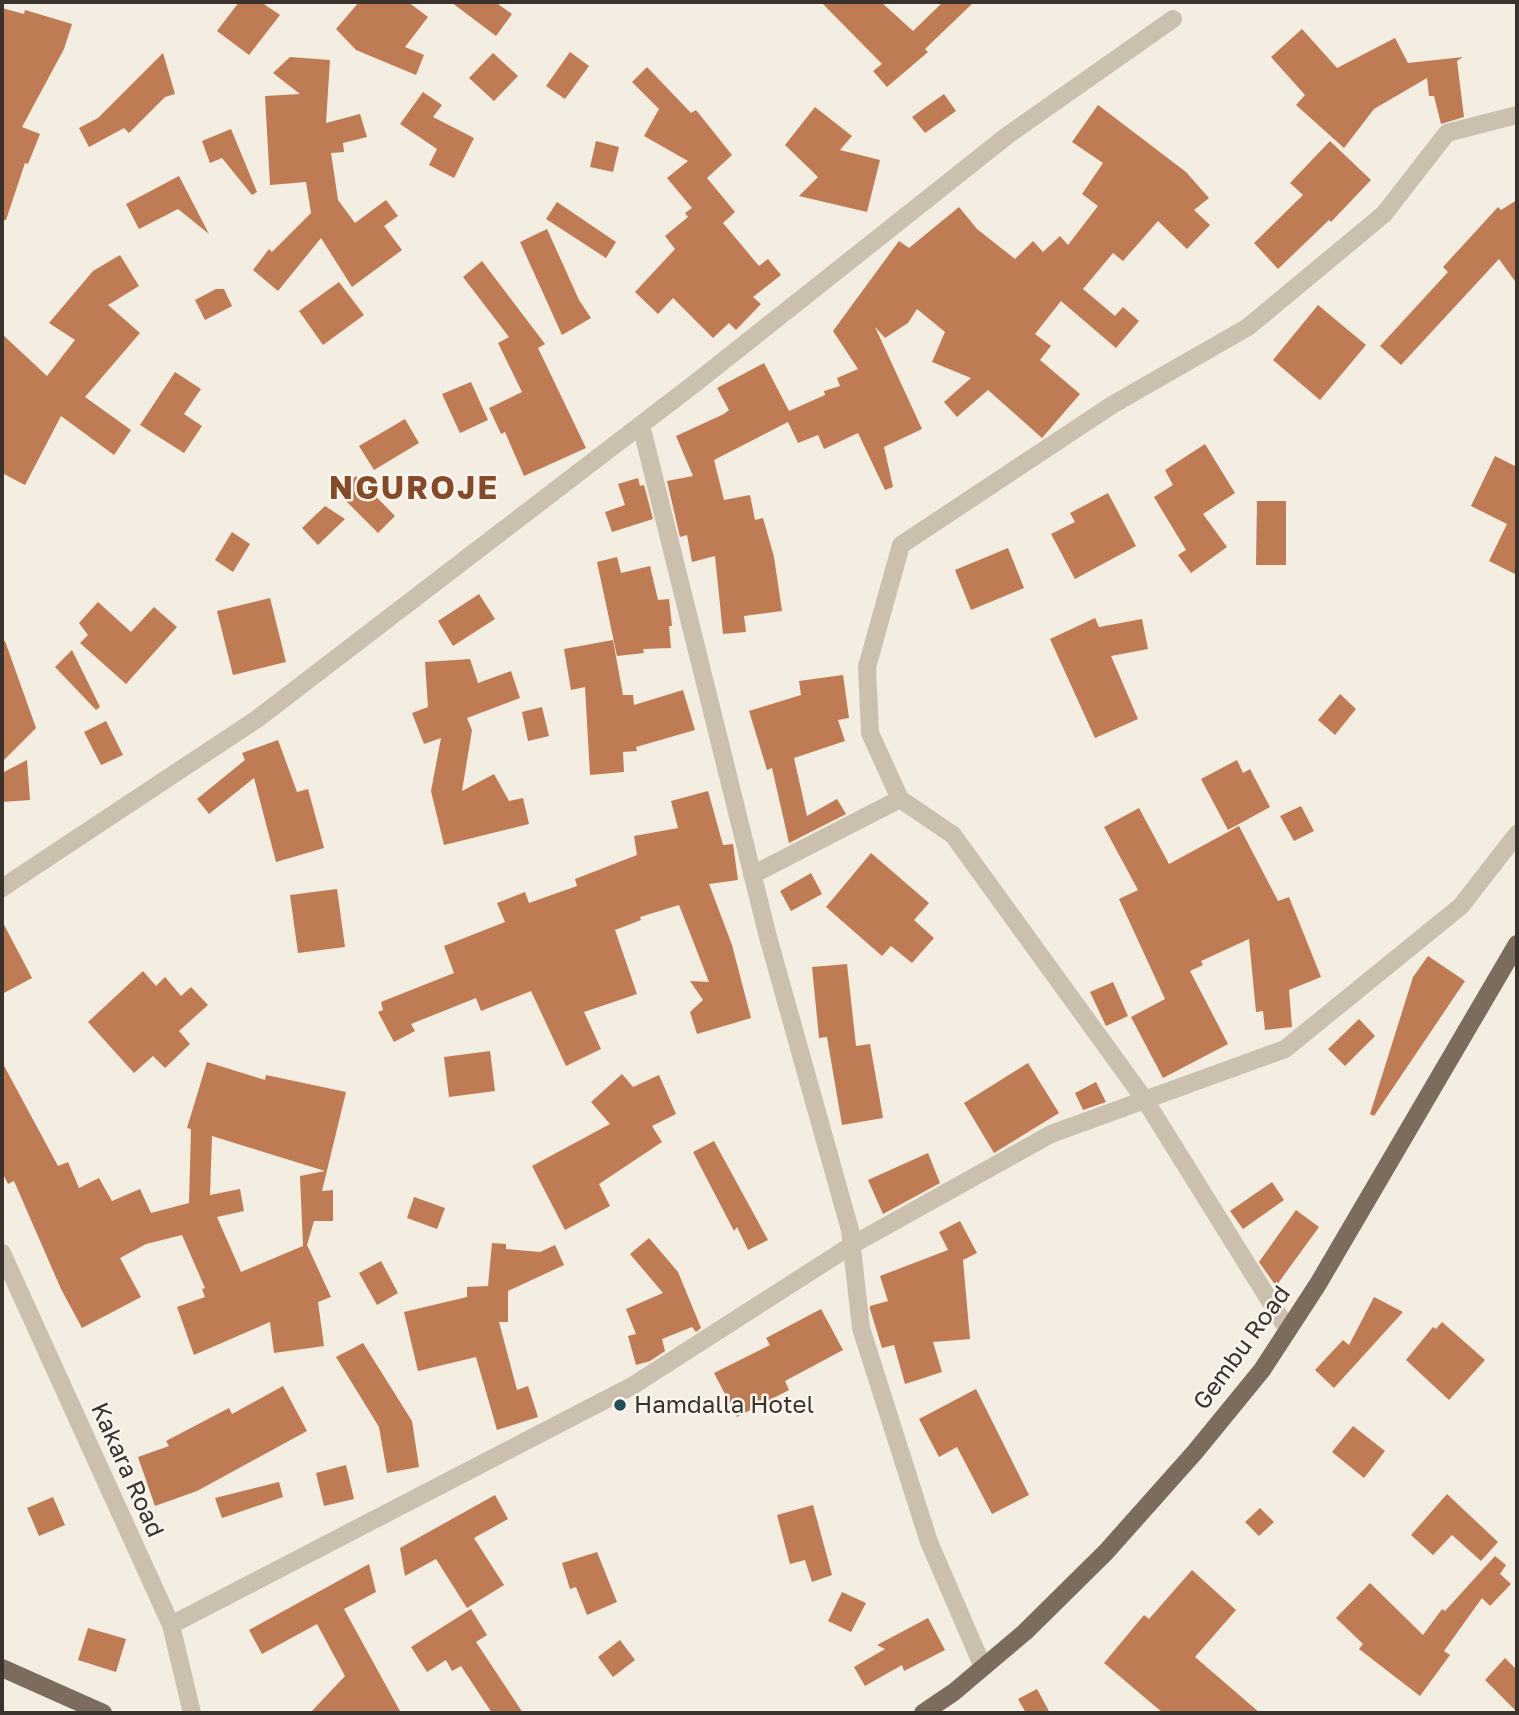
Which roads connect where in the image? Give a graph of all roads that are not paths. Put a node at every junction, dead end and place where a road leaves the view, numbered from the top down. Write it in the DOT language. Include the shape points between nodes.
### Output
graph roads {
  1 [pos="1173,19"];
  2 [pos="1517,116"];
  3 [pos="640,425"];
  4 [pos="900,799"];
  5 [pos="1517,834"];
  6 [pos="752,875"];
  7 [pos="2,888"];
  8 [pos="1517,944"];
  9 [pos="1145,1100"];
  10 [pos="852,1245"];
  11 [pos="2,1253"];
  12 [pos="1288,1330"];
  13 [pos="171,1625"];
  14 [pos="983,1667"];
  15 [pos="2,1668"];
  16 [pos="103,1713"];
  17 [pos="192,1713"];
  18 [pos="923,1713"];
  1 -- 3 [label="street" via="1008,135"];
  2 -- 4 [label="street" via="1447,133 1384,214 1248,327 1112,405 901,545 867,667 870,733"];
  3 -- 6 [label="street"];
  3 -- 7 [label="street" via="257,719"];
  4 -- 6 [label="street"];
  4 -- 9 [label="street" via="953,835"];
  5 -- 9 [label="street" via="1461,906 1285,1048"];
  6 -- 10 [label="street"];
  8 -- 12 [label="main road, Gembu Road"];
  9 -- 10 [label="street" via="1051,1134"];
  9 -- 12 [label="street"];
  10 -- 13 [label="street" via="632,1386"];
  10 -- 14 [label="street" via="865,1340 929,1542"];
  11 -- 13 [label="street, Kakara Road"];
  12 -- 14 [label="main road, Gembu Road" via="1262,1370 1107,1552"];
  13 -- 17 [label="street, Kakara Road"];
  14 -- 18 [label="main road, Gembu Road"];
  15 -- 16 [label="main road"];
}
